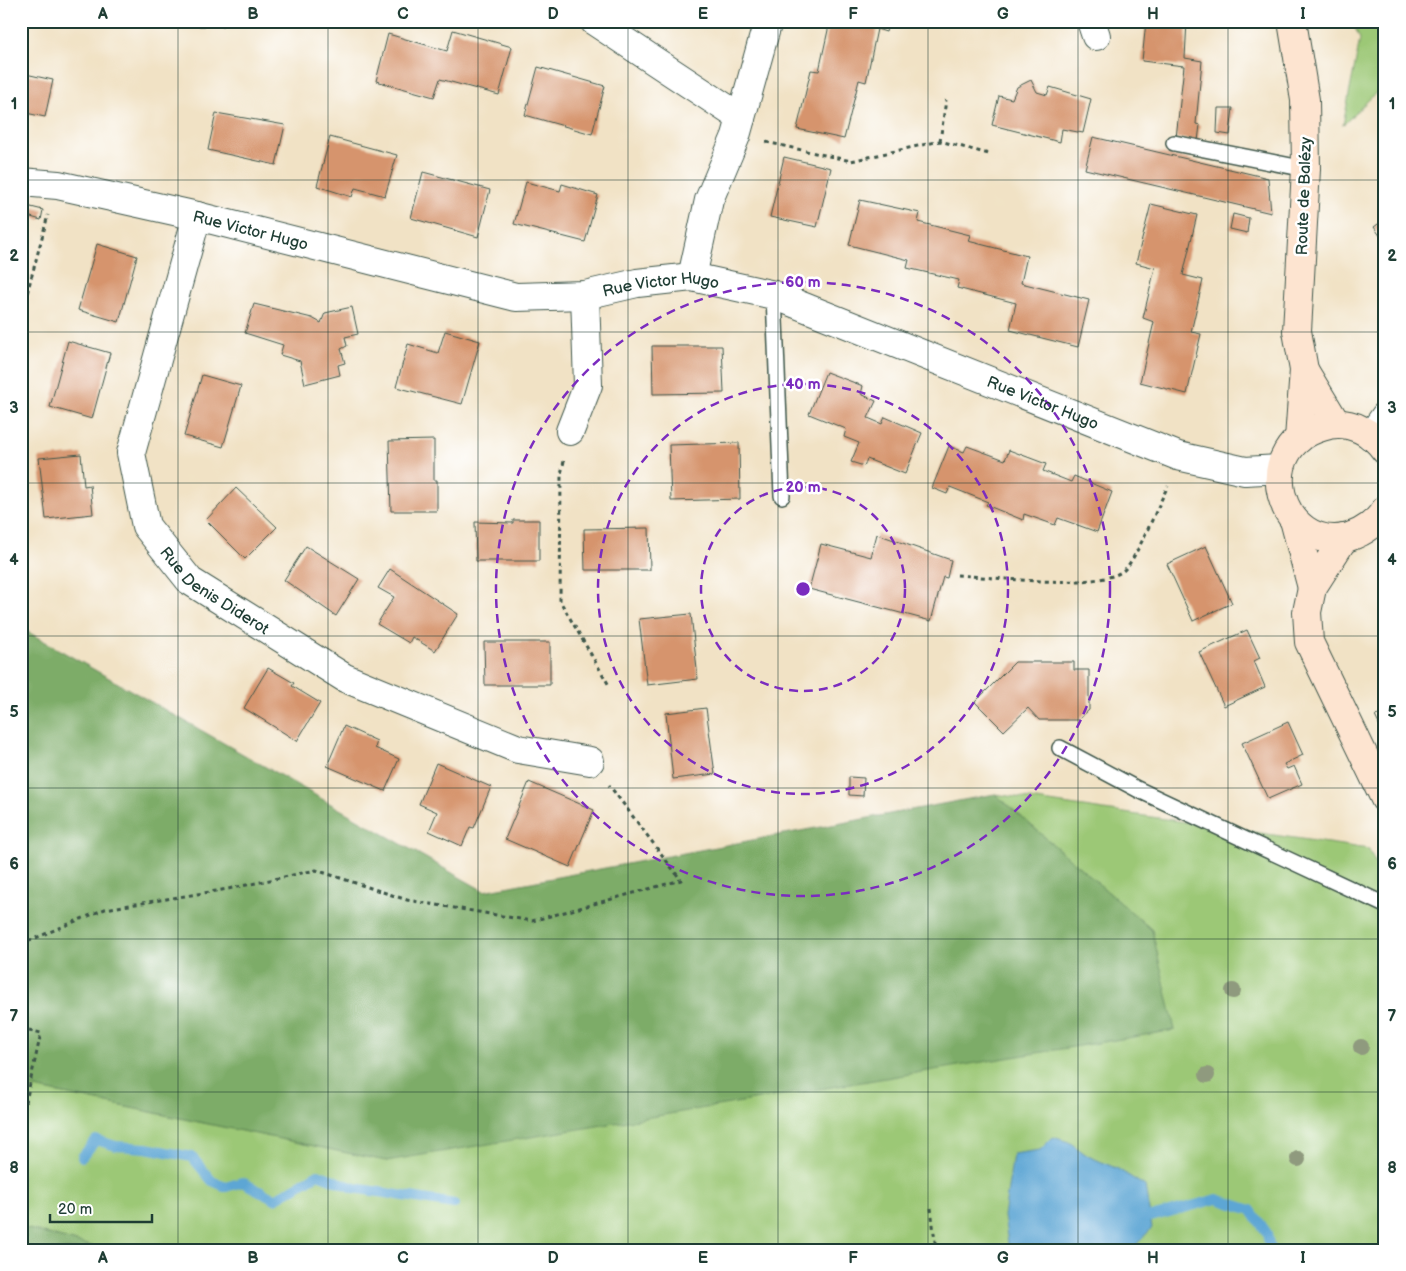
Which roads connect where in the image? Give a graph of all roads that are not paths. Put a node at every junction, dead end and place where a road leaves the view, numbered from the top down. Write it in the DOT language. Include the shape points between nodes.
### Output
graph roads {
  1 [pos="594,21"];
  2 [pos="768,21"];
  3 [pos="1292,21"];
  4 [pos="738,127"];
  5 [pos="1174,143"];
  6 [pos="1306,169"];
  7 [pos="21,182"];
  8 [pos="197,216"];
  9 [pos="692,277"];
  10 [pos="585,295"];
  11 [pos="774,295"];
  12 [pos="1304,370"];
  13 [pos="1336,423"];
  14 [pos="570,431"];
  15 [pos="1380,434"];
  16 [pos="1299,438"];
  17 [pos="1280,470"];
  18 [pos="782,496"];
  19 [pos="1383,517"];
  20 [pos="1294,520"];
  21 [pos="1344,538"];
  22 [pos="1312,588"];
  23 [pos="1060,748"];
  24 [pos="590,761"];
  25 [pos="1385,799"];
  26 [pos="1385,905"];
  1 -- 4 [label="street"];
  2 -- 4 [label="street"];
  3 -- 6 [label="main road, Route de Balézy" via="1305,100"];
  4 -- 9 [label="street" via="709,200"];
  5 -- 6 [label="lane"];
  6 -- 12 [label="main road, Route de Balézy" via="1297,331"];
  7 -- 8 [label="street, Rue Victor Hugo" via="58,185"];
  8 -- 10 [label="street, Rue Victor Hugo" via="516,297"];
  8 -- 24 [label="street, Rue Denis Diderot" via="132,453 146,526 190,582 345,678 518,749"];
  9 -- 10 [label="street, Rue Victor Hugo" via="637,283"];
  9 -- 11 [label="street, Rue Victor Hugo"];
  10 -- 14 [label="street" via="588,385"];
  11 -- 17 [label="street, Rue Victor Hugo" via="1178,456 1245,471"];
  11 -- 18 [label="lane"];
  12 -- 13 [label="main road, Route de Balézy"];
  12 -- 16 [label="main road, Route de Balézy"];
  13 -- 15 [label="main road"];
  13 -- 16 [label="main road" via="1307,432"];
  16 -- 17 [label="main road" via="1285,454"];
  17 -- 20 [label="main road" via="1281,497"];
  19 -- 21 [label="main road" via="1357,534"];
  20 -- 21 [label="main road" via="1316,535"];
  20 -- 22 [label="main road"];
  21 -- 22 [label="main road"];
  22 -- 25 [label="main road" via="1307,612 1309,642"];
  23 -- 26 [label="lane" via="1137,789"];
}
